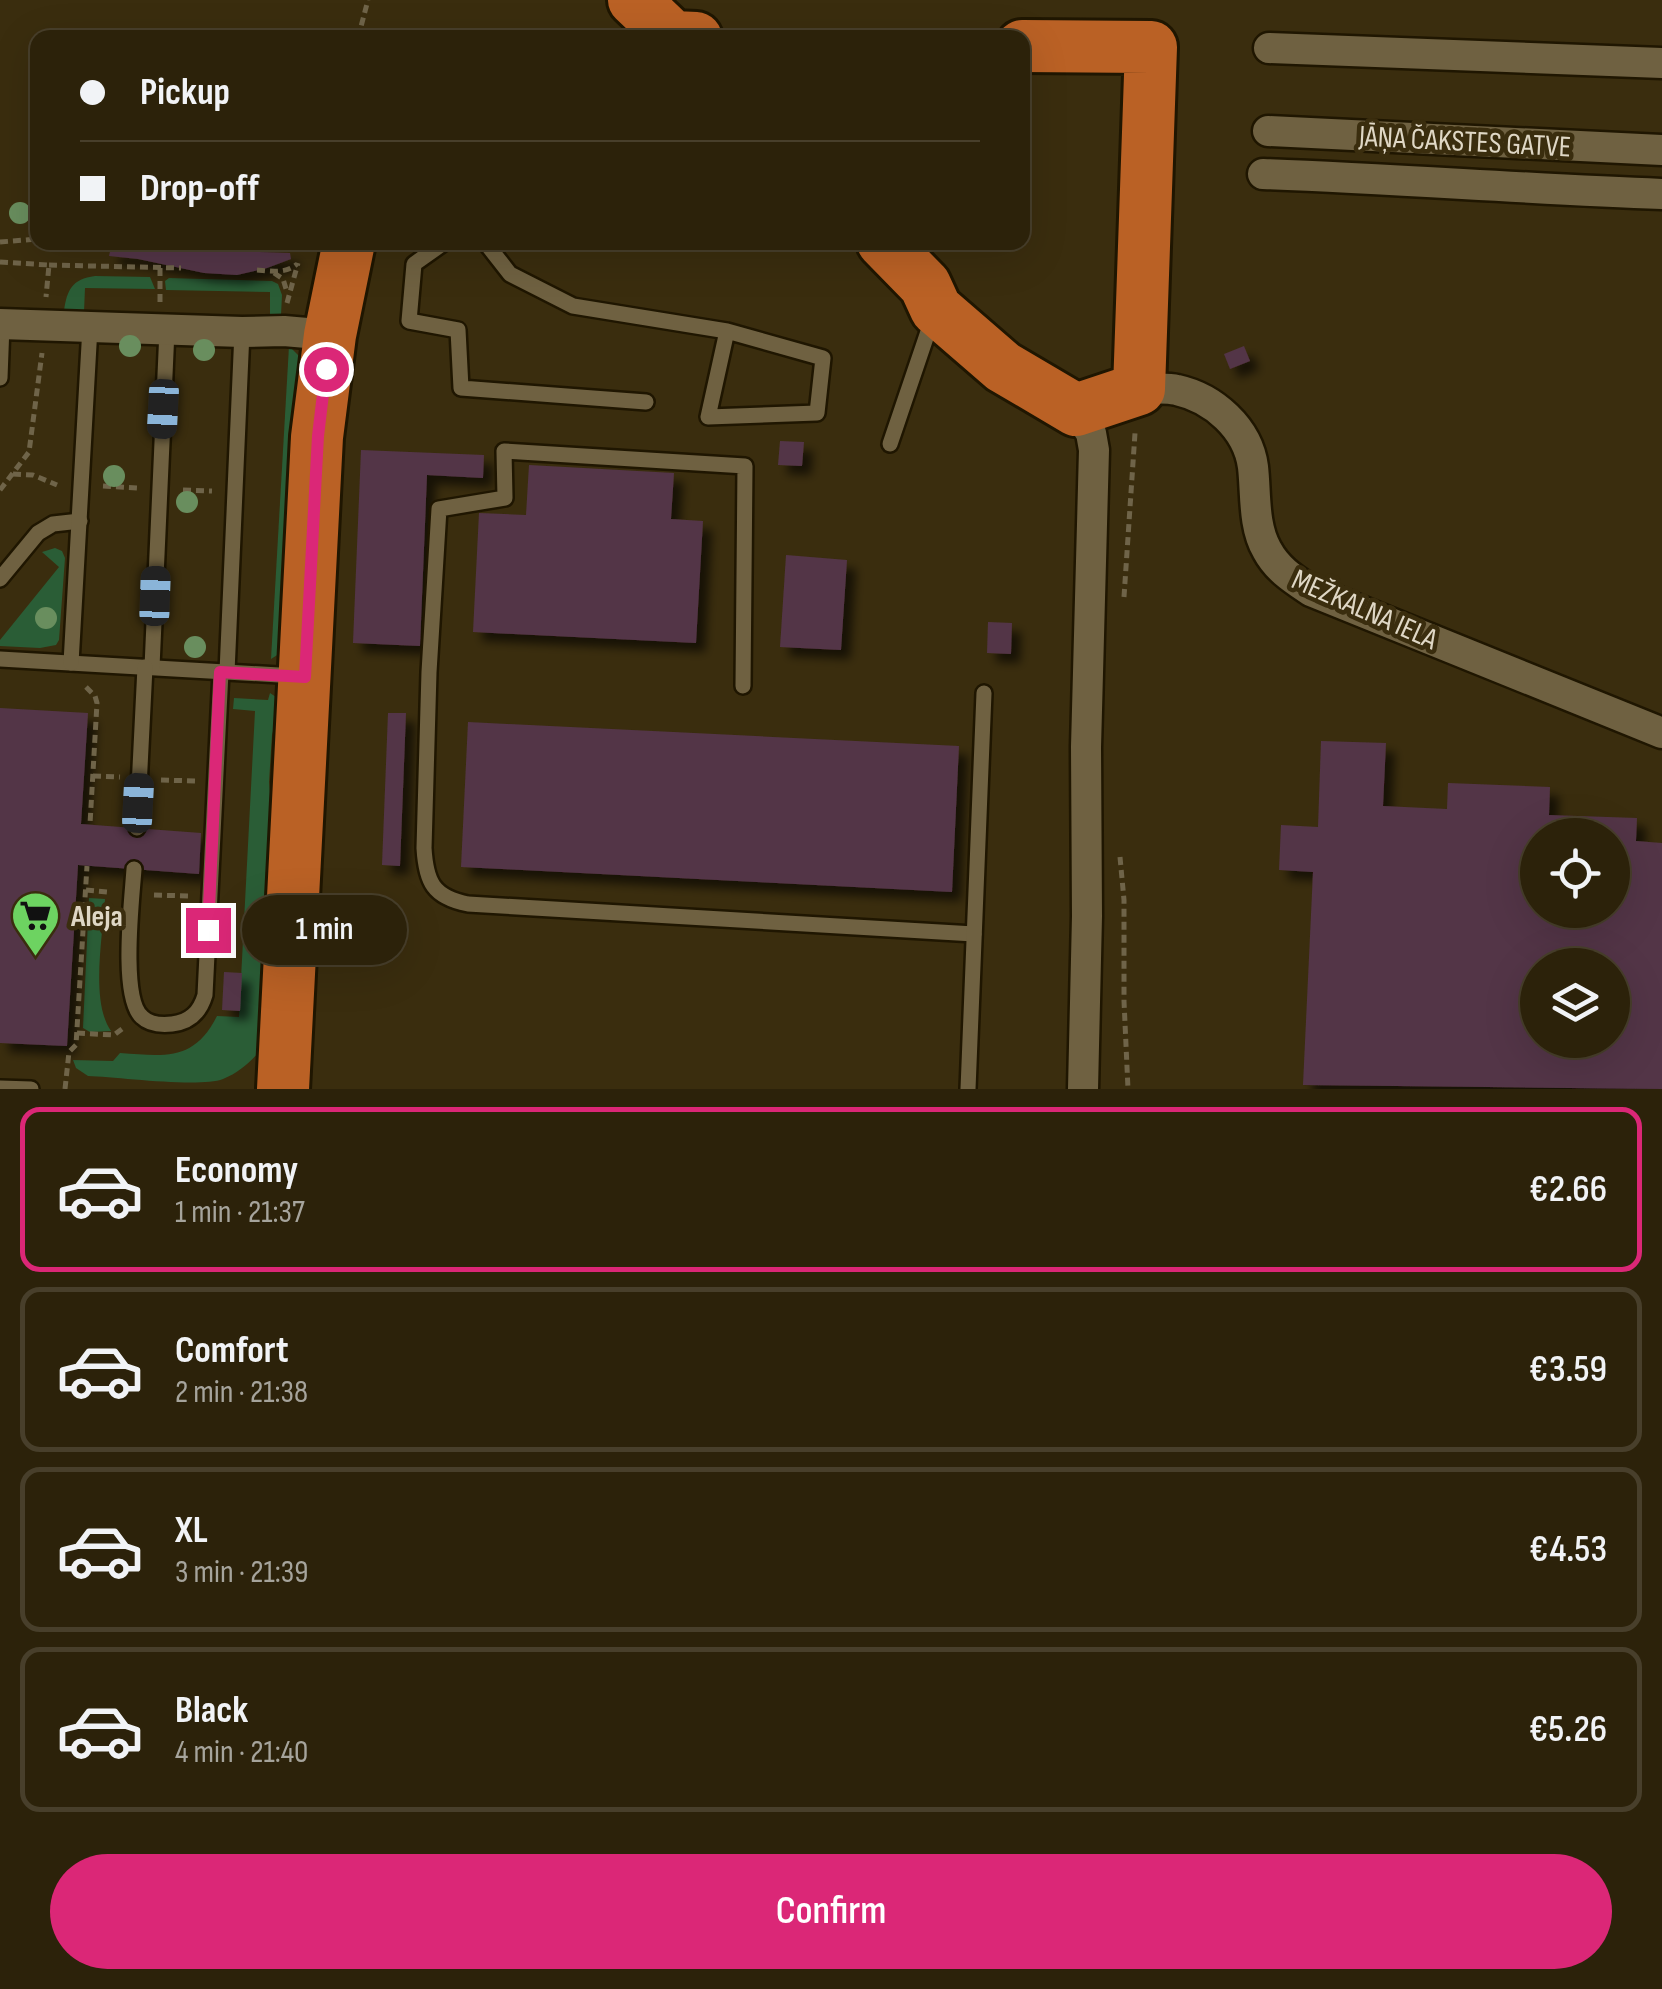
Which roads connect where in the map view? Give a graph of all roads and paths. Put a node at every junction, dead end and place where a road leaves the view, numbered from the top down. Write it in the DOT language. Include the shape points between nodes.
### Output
graph roads {
  1 [pos="368,0"];
  2 [pos="634,0"];
  3 [pos="360,30"];
  4 [pos="666,30"];
  5 [pos="1030,46"];
  6 [pos="1269,48"];
  7 [pos="1662,63"];
  8 [pos="1268,131"];
  9 [pos="1503,144"];
  10 [pos="1662,150"];
  11 [pos="1263,174"];
  12 [pos="1420,180"];
  13 [pos="1662,194"];
  14 [pos="30,240"];
  15 [pos="0,242"];
  16 [pos="345,250"];
  17 [pos="434,250"];
  18 [pos="491,250"];
  19 [pos="891,250"];
  20 [pos="0,262"];
  21 [pos="48,265"];
  22 [pos="182,268"];
  23 [pos="257,270"];
  24 [pos="271,271"];
  25 [pos="287,300"];
  26 [pos="936,309"];
  27 [pos="1,324"];
  28 [pos="308,325"];
  29 [pos="44,326"];
  30 [pos="90,327"];
  31 [pos="167,330"];
  32 [pos="727,331"];
  33 [pos="242,332"];
  34 [pos="0,378"];
  35 [pos="1139,389"];
  36 [pos="646,402"];
  37 [pos="1076,410"];
  38 [pos="890,444"];
  39 [pos="0,490"];
  40 [pos="80,521"];
  41 [pos="0,579"];
  42 [pos="1124,598"];
  43 [pos="0,660"];
  44 [pos="72,663"];
  45 [pos="149,668"];
  46 [pos="224,672"];
  47 [pos="305,677"];
  48 [pos="83,684"];
  49 [pos="744,686"];
  50 [pos="984,693"];
  51 [pos="1662,733"];
  52 [pos="90,824"];
  53 [pos="137,828"];
  54 [pos="1118,845"];
  55 [pos="87,866"];
  56 [pos="134,869"];
  57 [pos="974,934"];
  58 [pos="140,1016"];
  59 [pos="77,1033"];
  60 [pos="0,1088"];
  61 [pos="31,1089"];
  62 [pos="65,1089"];
  63 [pos="283,1089"];
  64 [pos="968,1089"];
  65 [pos="1083,1089"];
  66 [pos="1128,1089"];
  1 -- 3 [label="path"];
  2 -- 4 [label="highway"];
  5 -- 35 [label="highway" via="1152,47"];
  6 -- 7 [label="street"];
  8 -- 9 [label="street, JĀŅA ČAKSTES GATVE"];
  9 -- 10 [label="street, JĀŅA ČAKSTES GATVE"];
  9 -- 12 [label="street"];
  11 -- 12 [label="street, JĀŅA ČAKSTES GATVE"];
  12 -- 13 [label="street, JĀŅA ČAKSTES GATVE"];
  14 -- 15 [label="path"];
  16 -- 28 [label="highway"];
  17 -- 36 [label="lane" via="414,264 409,322 458,330 461,388"];
  18 -- 32 [label="lane" via="510,274 573,306"];
  19 -- 26 [label="highway" via="925,285"];
  20 -- 21 [label="path"];
  21 -- 22 [label="path"];
  21 -- 29 [label="path"];
  23 -- 24 [label="path"];
  24 -- 25 [label="path" via="283,279"];
  24 -- 25 [label="path" via="298,262"];
  25 -- 28 [label="path"];
  26 -- 37 [label="highway" via="1003,367"];
  26 -- 38 [label="lane"];
  27 -- 29 [label="street"];
  27 -- 34 [label="lane"];
  28 -- 33 [label="street"];
  28 -- 47 [label="highway" via="318,436"];
  29 -- 30 [label="street"];
  29 -- 39 [label="path" via="29,452"];
  30 -- 31 [label="street"];
  30 -- 40 [label="lane"];
  31 -- 33 [label="street"];
  31 -- 45 [label="lane"];
  32 -- 32 [label="lane" via="708,417 817,413 823,358"];
  33 -- 46 [label="lane"];
  35 -- 37 [label="highway, MEŽKALNA IELA"];
  35 -- 42 [label="path"];
  35 -- 51 [label="street, MEŽKALNA IELA" via="1174,389 1210,401 1236,426 1253,461 1264,546 1281,570 1311,591"];
  37 -- 65 [label="street" via="1094,450"];
  40 -- 41 [label="lane" via="38,533"];
  40 -- 44 [label="lane"];
  43 -- 44 [label="lane"];
  44 -- 45 [label="lane"];
  45 -- 46 [label="lane"];
  45 -- 53 [label="lane"];
  46 -- 47 [label="lane"];
  46 -- 58 [label="lane" via="205,995 197,1012 180,1023"];
  47 -- 63 [label="highway"];
  48 -- 52 [label="path" via="97,703"];
  49 -- 57 [label="lane" via="744,466 504,451 505,498 440,509 424,848 434,888 468,904"];
  50 -- 57 [label="lane"];
  54 -- 66 [label="path"];
  55 -- 59 [label="path"];
  56 -- 58 [label="lane" via="129,966"];
  57 -- 64 [label="lane"];
  58 -- 59 [label="path" via="114,1035"];
  59 -- 62 [label="path"];
  60 -- 61 [label="lane"];
}
